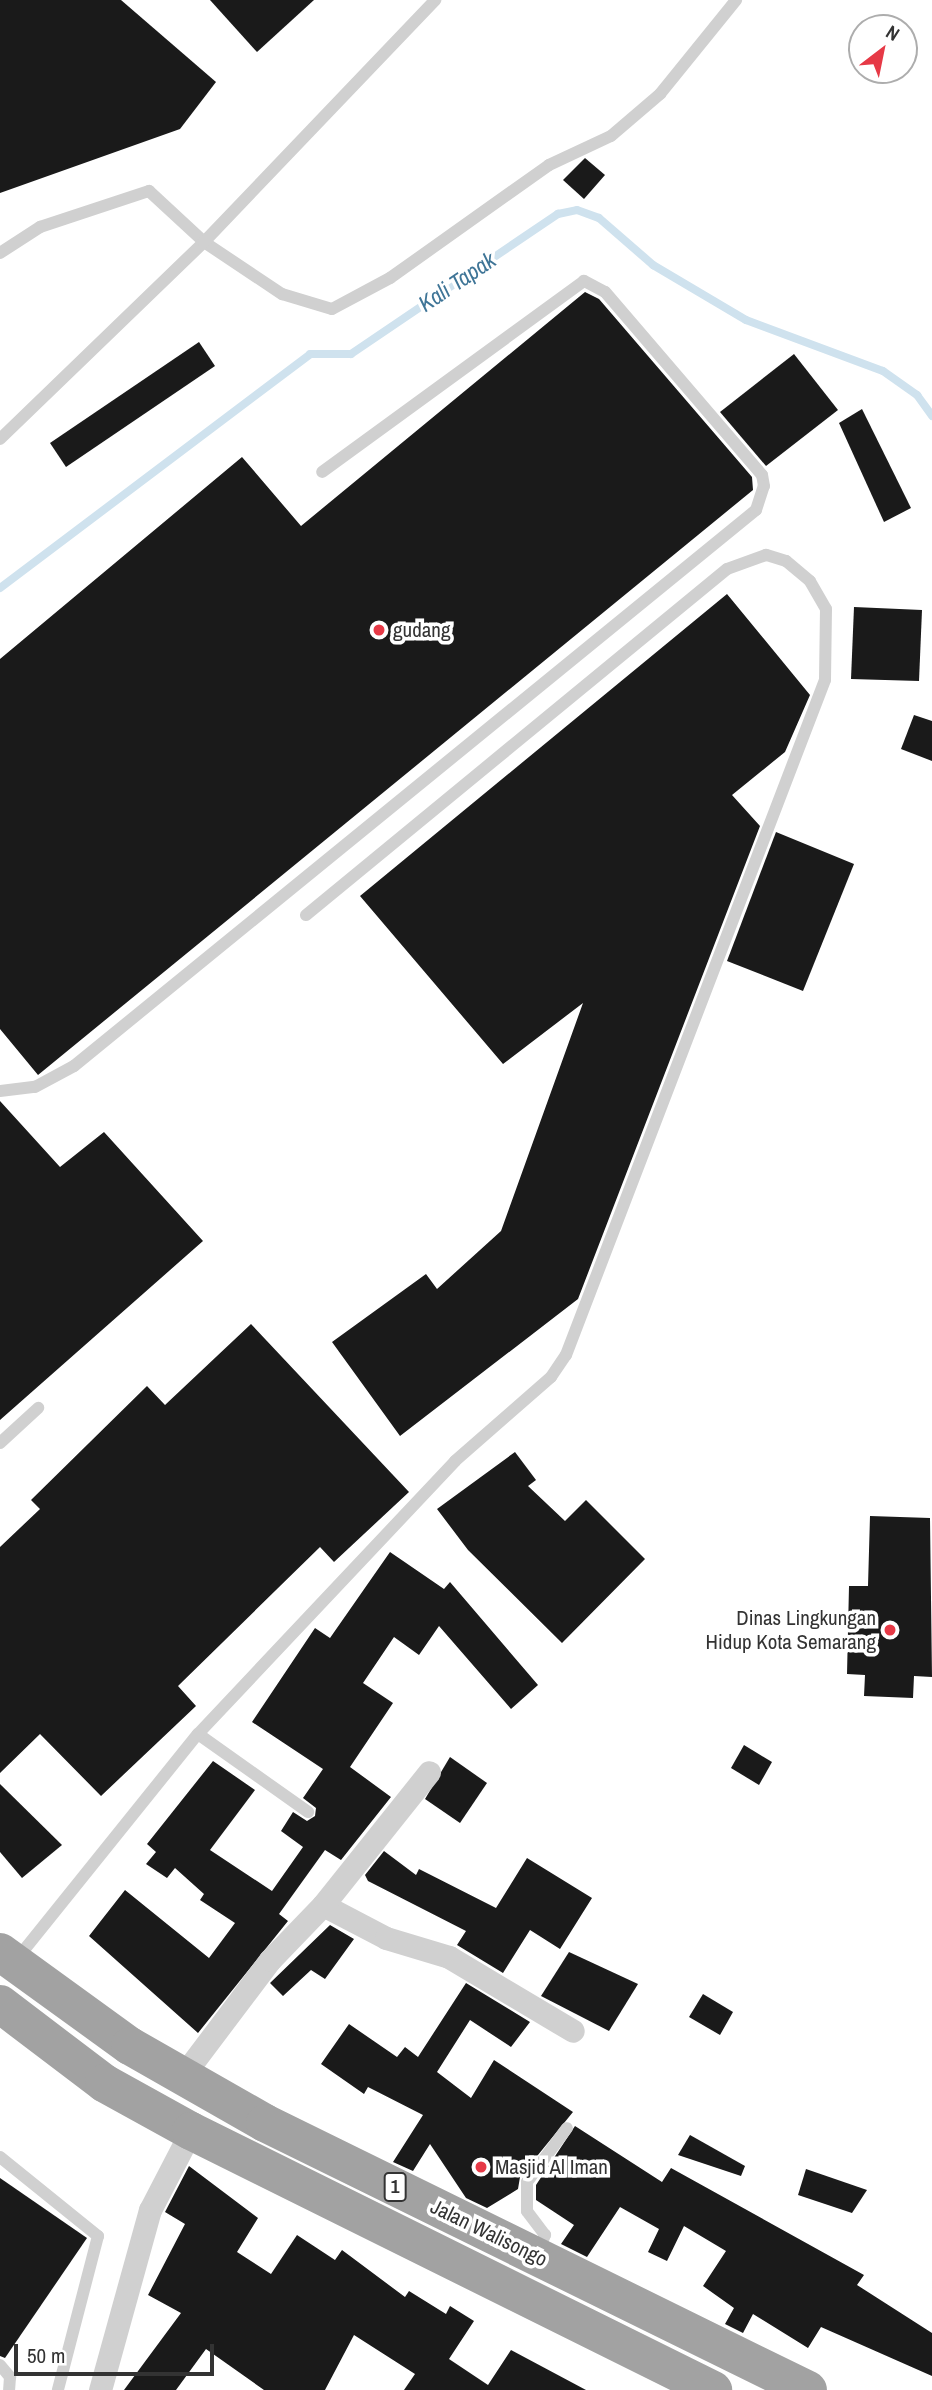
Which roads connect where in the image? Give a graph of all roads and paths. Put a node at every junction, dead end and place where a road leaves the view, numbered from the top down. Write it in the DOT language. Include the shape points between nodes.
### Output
graph roads {
  1 [pos="435,0"];
  2 [pos="736,0"];
  3 [pos="204,242"];
  4 [pos="0,253"];
  5 [pos="0,439"];
  6 [pos="322,472"];
  7 [pos="306,915"];
  8 [pos="0,1091"];
  9 [pos="38,1408"];
  10 [pos="0,1443"];
  11 [pos="198,1734"];
  12 [pos="429,1772"];
  13 [pos="308,1812"];
  14 [pos="323,1905"];
  15 [pos="7,1957"];
  16 [pos="0,2004"];
  17 [pos="573,2031"];
  18 [pos="184,2074"];
  19 [pos="567,2128"];
  20 [pos="191,2131"];
  21 [pos="0,2157"];
  22 [pos="536,2255"];
  23 [pos="0,2365"];
  24 [pos="9,2390"];
  25 [pos="58,2390"];
  26 [pos="100,2390"];
  27 [pos="713,2390"];
  28 [pos="808,2390"];
  1 -- 3 [label="lane"];
  2 -- 3 [label="lane" via="660,94 611,136 549,165 390,278 331,309 282,294"];
  3 -- 4 [label="lane" via="149,191 40,227"];
  3 -- 5 [label="lane"];
  6 -- 8 [label="lane" via="584,281 605,292 762,475 764,486 757,510 74,1066 35,1087"];
  7 -- 11 [label="lane" via="727,569 766,555 786,561 810,581 826,609 824,680 566,1355 551,1377 455,1461"];
  9 -- 10 [label="lane"];
  11 -- 13 [label="lane"];
  11 -- 15 [label="lane"];
  12 -- 14 [label="street"];
  14 -- 17 [label="street" via="386,1938 449,1957"];
  14 -- 18 [label="street" via="270,1960"];
  15 -- 18 [label="highway, Jalan Walisongo / 1" via="130,2046"];
  16 -- 20 [label="highway, Jalan Walisongo / 1" via="104,2083"];
  18 -- 22 [label="highway, Jalan Walisongo / 1" via="265,2123"];
  19 -- 22 [label="lane" via="527,2182 527,2211 545,2235"];
  20 -- 26 [label="street" via="150,2210"];
  20 -- 27 [label="highway, Jalan Walisongo / 1"];
  21 -- 25 [label="lane" via="99,2236"];
  22 -- 28 [label="highway, Jalan Walisongo / 1"];
  23 -- 24 [label="lane" via="10,2377"];
}
